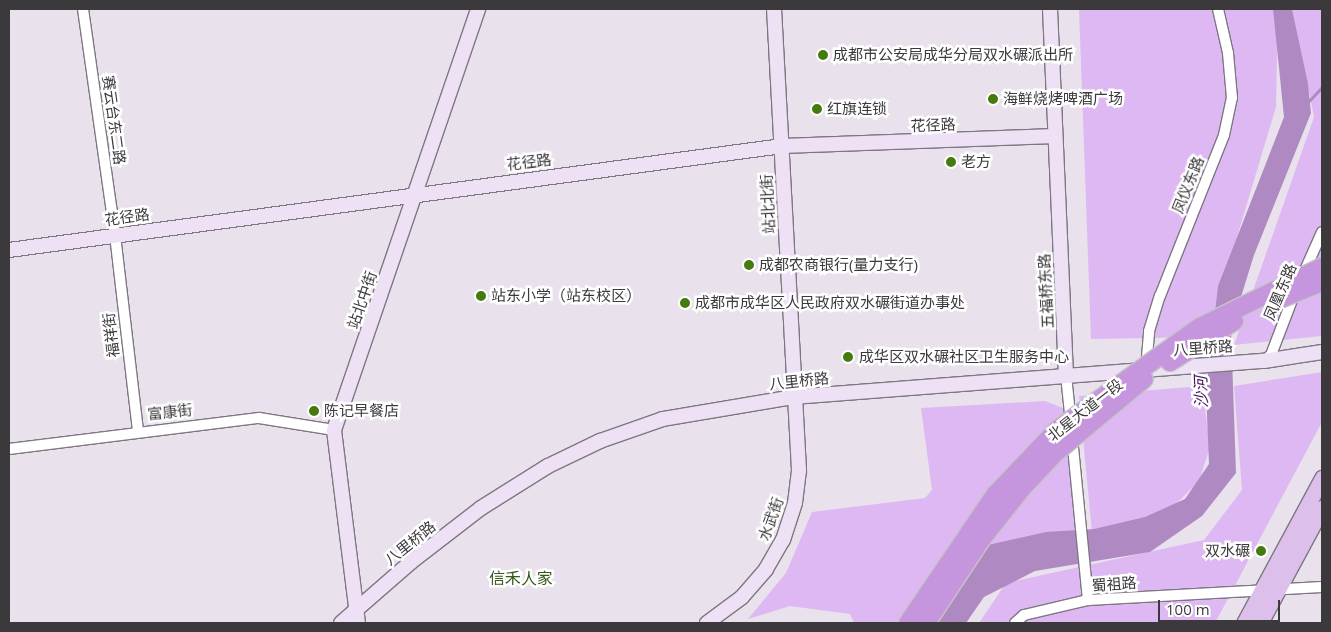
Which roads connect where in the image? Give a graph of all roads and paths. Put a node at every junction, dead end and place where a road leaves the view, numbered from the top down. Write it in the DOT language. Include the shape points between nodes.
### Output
graph roads {
  1 [pos="83,9"];
  2 [pos="478,9"];
  3 [pos="774,9"];
  4 [pos="1050,9"];
  5 [pos="1218,9"];
  6 [pos="1055,136"];
  7 [pos="782,146"];
  8 [pos="416,193"];
  9 [pos="1322,232"];
  10 [pos="115,235"];
  11 [pos="9,250"];
  12 [pos="1322,267"];
  13 [pos="1322,282"];
  14 [pos="1322,352"];
  15 [pos="1264,361"];
  16 [pos="1146,368"];
  17 [pos="1066,375"];
  18 [pos="793,397"];
  19 [pos="334,430"];
  20 [pos="138,431"];
  21 [pos="9,449"];
  22 [pos="1322,478"];
  23 [pos="1322,508"];
  24 [pos="1322,587"];
  25 [pos="1280,588"];
  26 [pos="1264,589"];
  27 [pos="1088,600"];
  28 [pos="358,616"];
  29 [pos="341,623"];
  30 [pos="707,623"];
  31 [pos="908,623"];
  32 [pos="926,623"];
  33 [pos="1015,623"];
  34 [pos="1244,623"];
  35 [pos="1260,623"];
  1 -- 10 [label="street, 赛云台东二路"];
  2 -- 8 [label="street, 站北中街"];
  3 -- 7 [label="street, 站北北街"];
  4 -- 6 [label="street, 五福桥东路"];
  5 -- 16 [label="street, 凤仪东路" via="1228,53 1232,98 1224,135 1160,296 1149,331"];
  6 -- 7 [label="street, 花径路"];
  6 -- 17 [label="street, 五福桥东路"];
  7 -- 8 [label="street, 花径路"];
  7 -- 18 [label="street, 站北北街"];
  8 -- 10 [label="street, 花径路"];
  8 -- 19 [label="street, 站北中街"];
  9 -- 15 [label="street, 凤凰东路" via="1271,355"];
  10 -- 11 [label="street, 花径路"];
  10 -- 20 [label="street, 福祥街"];
  12 -- 31 [label="highway, 北星大道一段, bridge" via="1200,328 1057,430 995,495"];
  13 -- 32 [label="highway, 北星大道一段, bridge" via="1231,323 1139,382 1091,422 1022,488 980,541"];
  14 -- 15 [label="street, 八里桥路"];
  15 -- 16 [label="street, 八里桥路"];
  16 -- 17 [label="street, 八里桥路"];
  17 -- 18 [label="street, 八里桥路"];
  17 -- 27 [label="street, 五福桥东路"];
  18 -- 28 [label="street, 八里桥路" via="663,419 600,441 548,466 481,508"];
  18 -- 30 [label="street, 水武街" via="799,470 795,504 783,540 766,570 742,597"];
  19 -- 20 [label="street, 富康街" via="258,418"];
  19 -- 28 [label="street, 站北中街"];
  20 -- 21 [label="street, 富康街"];
  22 -- 26 [label="main road"];
  23 -- 25 [label="main road"];
  24 -- 25 [label="street, 蜀祖路"];
  25 -- 26 [label="street, 蜀祖路"];
  25 -- 35 [label="main road"];
  26 -- 27 [label="street, 蜀祖路"];
  26 -- 34 [label="main road"];
  27 -- 33 [label="street, 蜀祖路" via="1024,615"];
  28 -- 29 [label="street, 八里桥路"];
}
